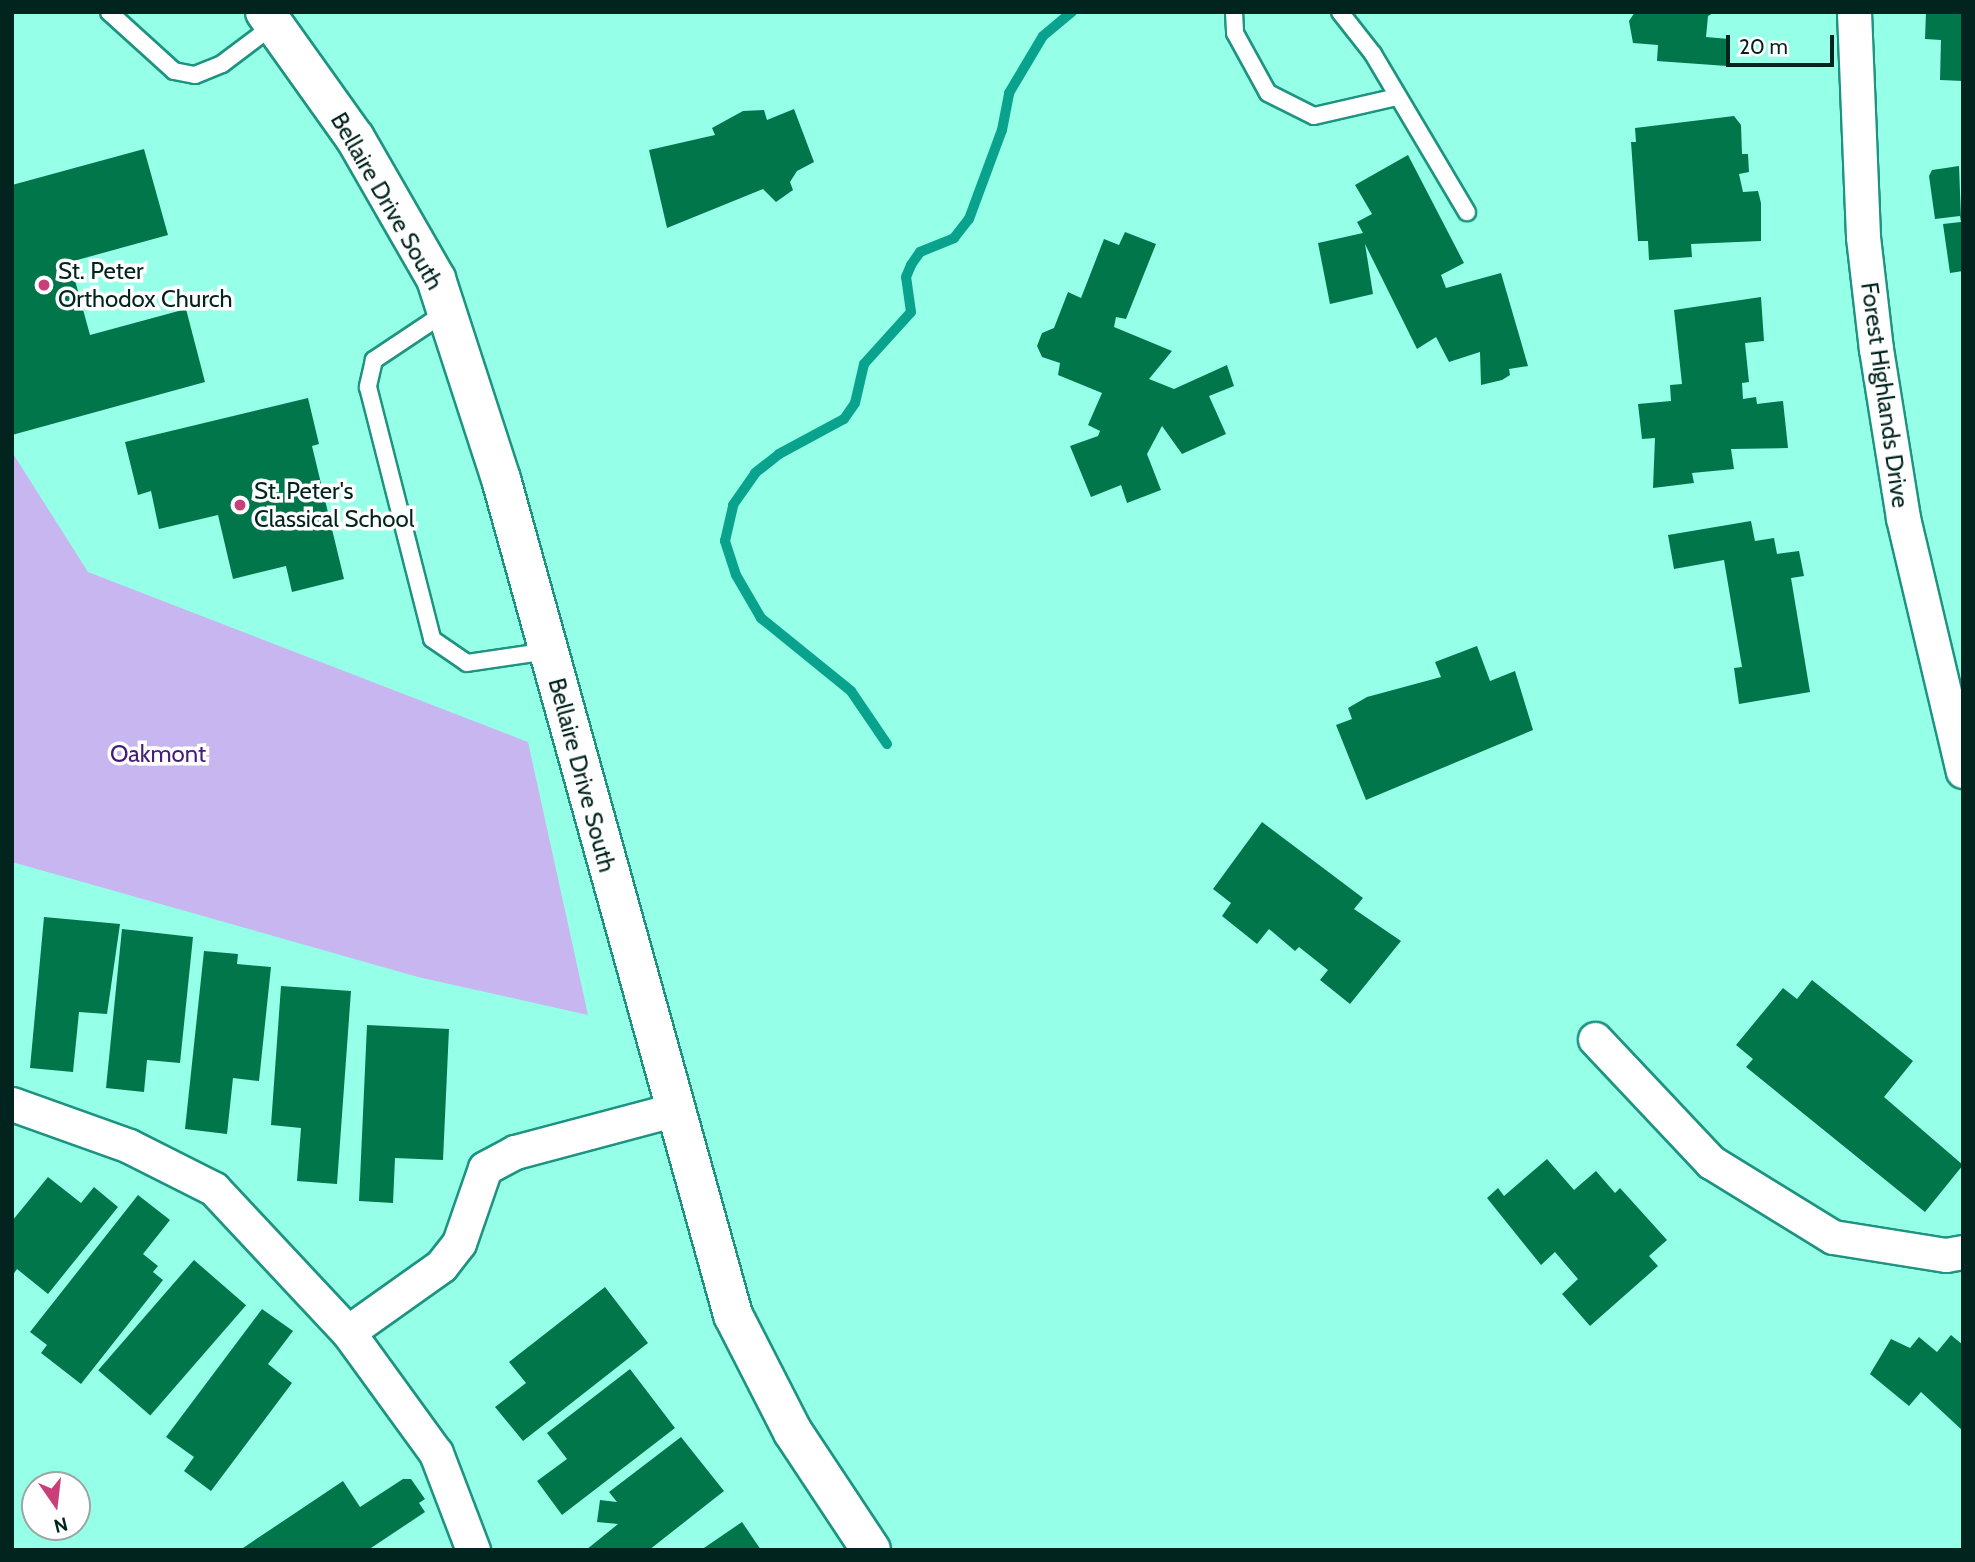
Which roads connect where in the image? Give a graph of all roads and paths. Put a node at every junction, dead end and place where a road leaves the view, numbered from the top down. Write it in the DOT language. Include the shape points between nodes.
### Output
graph roads {
  1 [pos="109,12"];
  2 [pos="1234,12"];
  3 [pos="1340,12"];
  4 [pos="1854,12"];
  5 [pos="269,18"];
  6 [pos="1397,96"];
  7 [pos="1467,212"];
  8 [pos="447,312"];
  9 [pos="548,651"];
  10 [pos="1963,771"];
  11 [pos="1595,1039"];
  12 [pos="12,1104"];
  13 [pos="673,1110"];
  14 [pos="1963,1252"];
  15 [pos="348,1332"];
  16 [pos="473,1550"];
  17 [pos="871,1550"];
  1 -- 5 [label="lane" via="174,71 195,75 222,64"];
  2 -- 6 [label="lane" via="1236,33 1268,93 1314,116"];
  3 -- 6 [label="lane" via="1373,54"];
  4 -- 10 [label="street, Forest Highlands Drive" via="1863,237 1876,349 1903,519"];
  5 -- 8 [label="street, Bellaire Drive South" via="355,138 436,279"];
  6 -- 7 [label="lane"];
  8 -- 9 [label="street, Bellaire Drive South" via="501,479"];
  8 -- 9 [label="lane" via="374,359 368,387 432,639 467,663"];
  9 -- 13 [label="street, Bellaire Drive South"];
  11 -- 14 [label="street" via="1711,1162 1833,1237 1946,1255"];
  12 -- 15 [label="street" via="129,1146 214,1189"];
  13 -- 15 [label="street" via="515,1152 485,1168 459,1243 441,1266"];
  13 -- 17 [label="street, Bellaire Drive South" via="733,1315 793,1433"];
  15 -- 16 [label="street" via="436,1453"];
}
